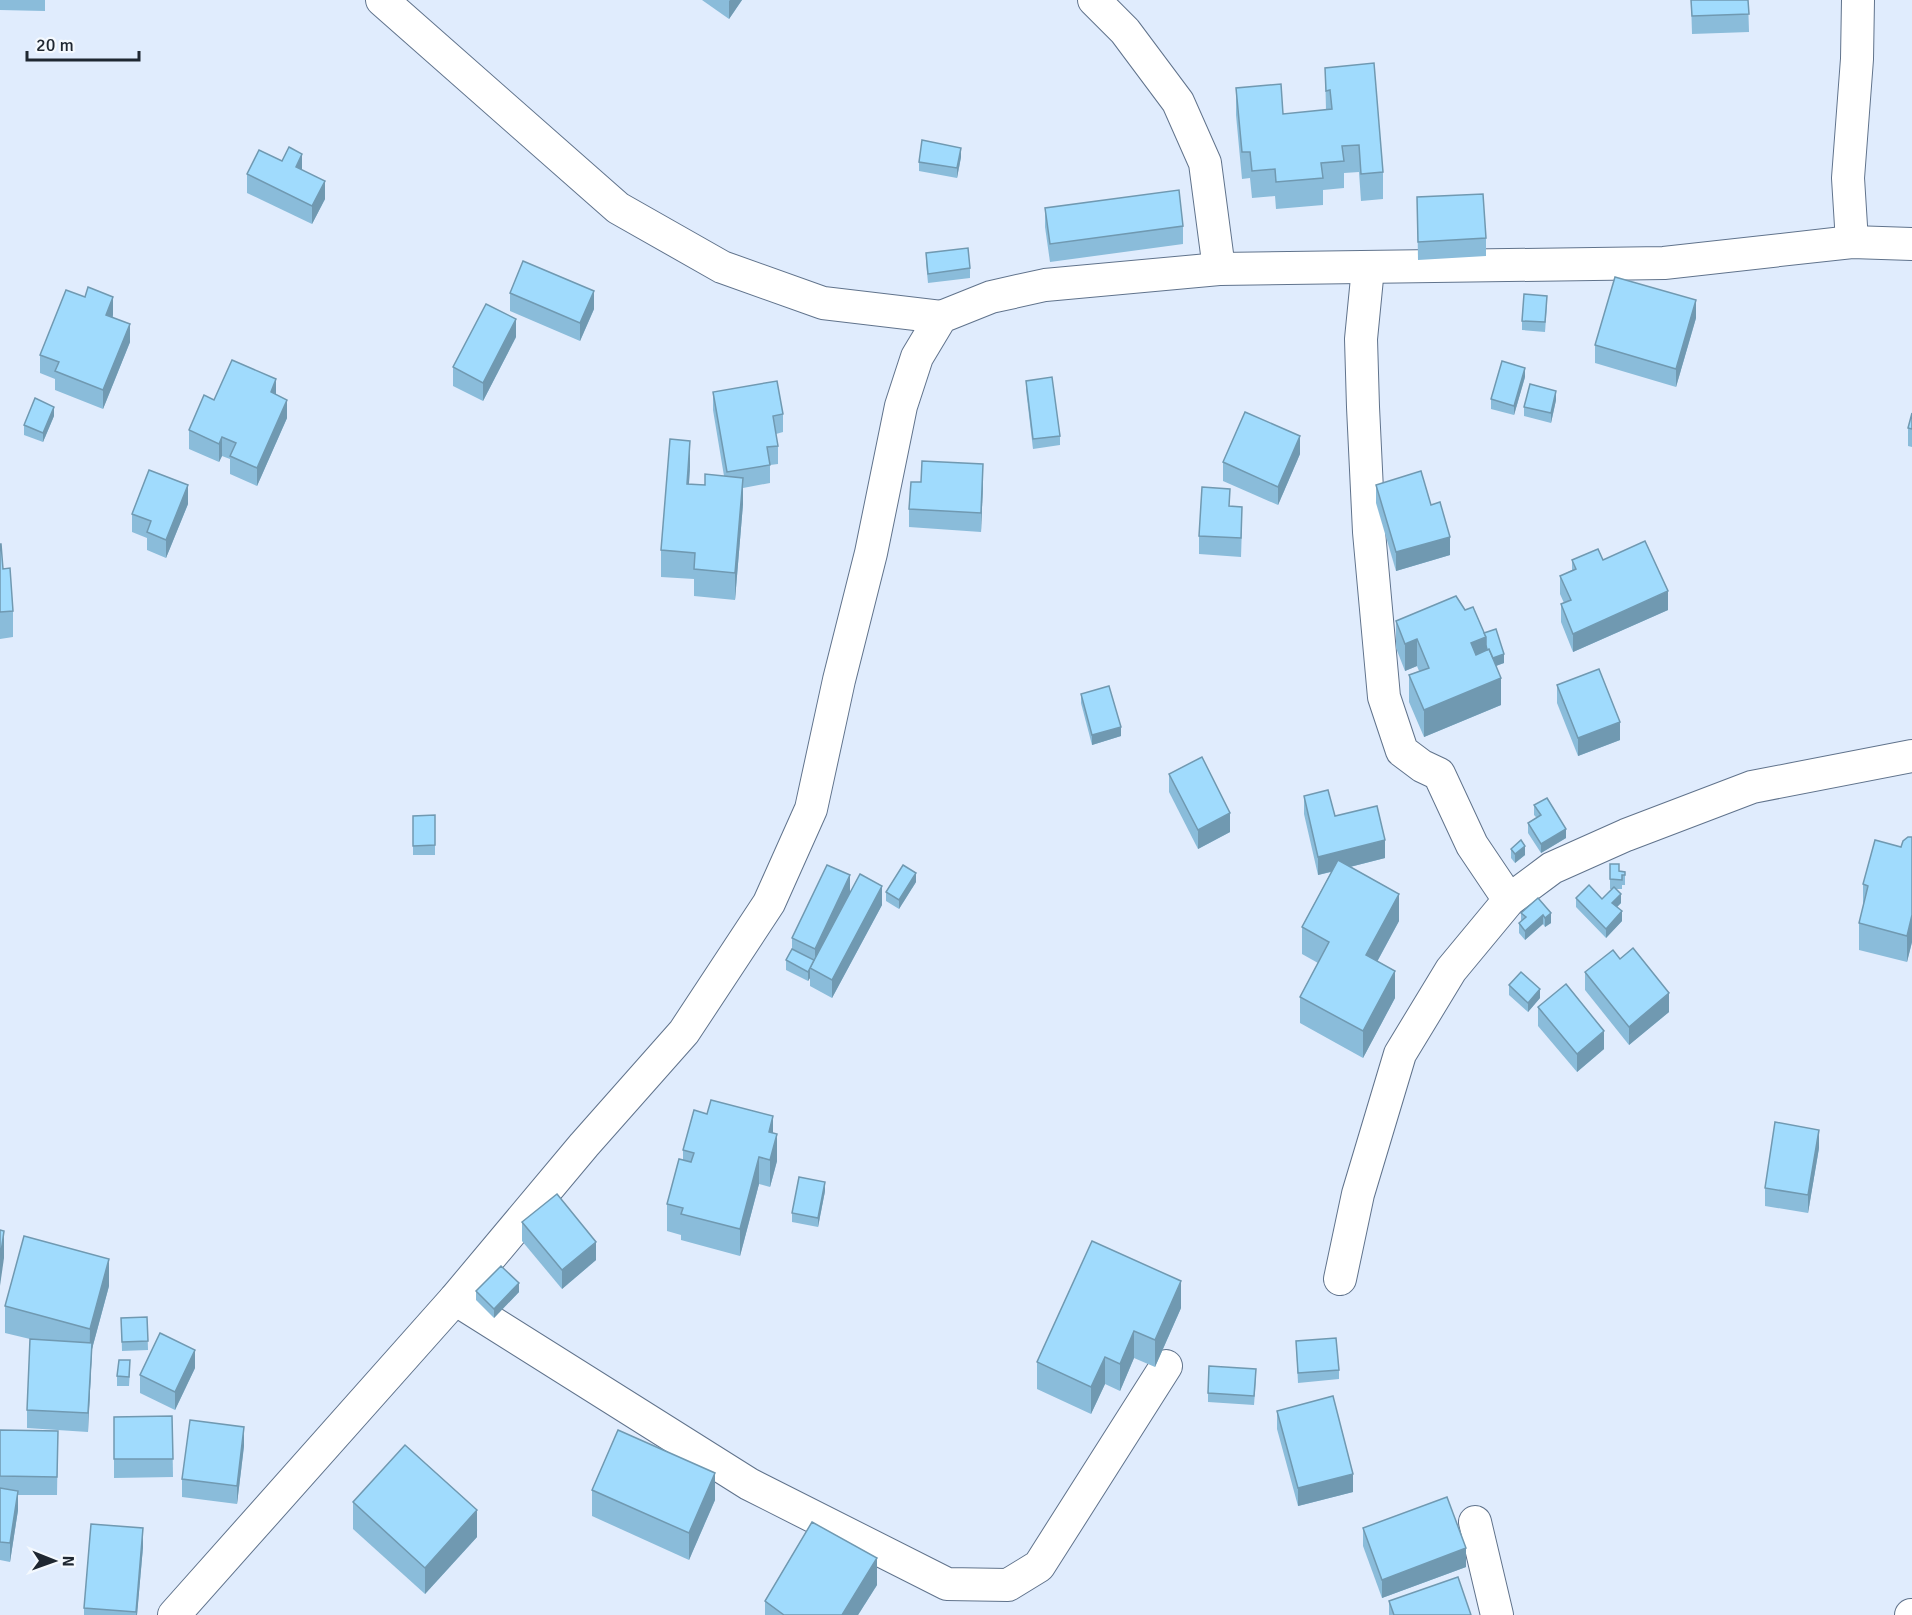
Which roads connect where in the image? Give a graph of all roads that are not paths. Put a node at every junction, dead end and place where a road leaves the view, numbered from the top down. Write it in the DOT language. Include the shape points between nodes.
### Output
graph roads {
  1 [pos="382,0"];
  2 [pos="1094,0"];
  3 [pos="1858,0"];
  4 [pos="1852,243"];
  5 [pos="1912,244"];
  6 [pos="1368,268"];
  7 [pos="1220,269"];
  8 [pos="941,317"];
  9 [pos="1912,756"];
  10 [pos="1509,900"];
  11 [pos="1340,1279"];
  12 [pos="455,1299"];
  13 [pos="1166,1366"];
  14 [pos="1475,1522"];
  15 [pos="174,1615"];
  16 [pos="1497,1615"];
  1 -- 8 [label="street" via="618,208 722,267 824,303"];
  2 -- 7 [label="street" via="1125,31 1178,102 1204,163"];
  3 -- 4 [label="street" via="1848,178"];
  4 -- 5 [label="street"];
  4 -- 6 [label="street" via="1664,263"];
  6 -- 7 [label="street"];
  6 -- 10 [label="street" via="1361,339 1363,407 1369,532 1384,697 1402,751 1439,774 1472,845"];
  7 -- 8 [label="street" via="1046,285 991,297"];
  8 -- 12 [label="street" via="917,357 901,406 872,553 811,809 769,903 684,1032"];
  9 -- 10 [label="street" via="1752,787 1552,868"];
  10 -- 11 [label="street" via="1451,970 1400,1054 1358,1194"];
  12 -- 13 [label="street" via="749,1484 947,1584 1008,1585 1039,1566"];
  12 -- 15 [label="street"];
  14 -- 16 [label="street"];
}
